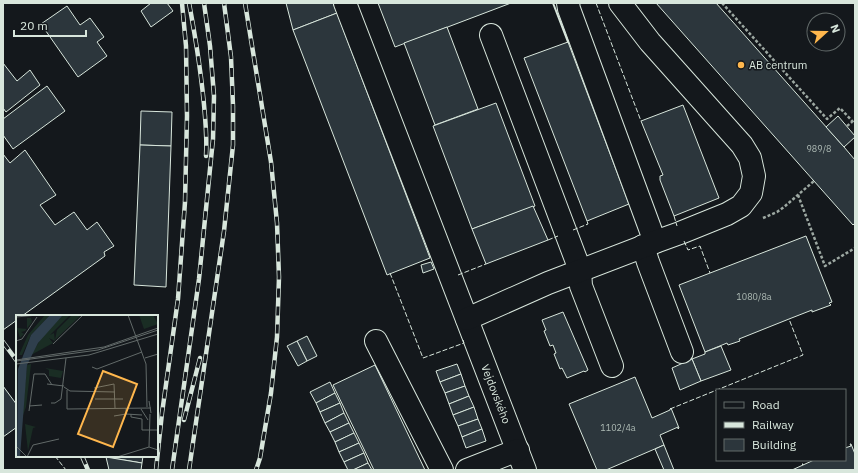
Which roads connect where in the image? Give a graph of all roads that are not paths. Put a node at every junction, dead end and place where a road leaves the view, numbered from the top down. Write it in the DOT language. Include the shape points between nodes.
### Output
graph roads {
  1 [pos="345,3"];
  2 [pos="568,3"];
  3 [pos="620,3"];
  4 [pos="491,35"];
  5 [pos="649,244"];
  6 [pos="580,270"];
  7 [pos="467,319"];
  8 [pos="376,341"];
  9 [pos="682,352"];
  10 [pos="612,366"];
  11 [pos="518,450"];
  12 [pos="442,470"];
  13 [pos="467,470"];
  14 [pos="525,470"];
  1 -- 7 [label="street, Vejdovského"];
  2 -- 5 [label="street"];
  3 -- 5 [label="street" via="650,42 742,145 750,158 754,176 751,193 741,206 727,214"];
  4 -- 6 [label="street"];
  5 -- 6 [label="street"];
  5 -- 9 [label="street" via="648,262"];
  6 -- 7 [label="street"];
  6 -- 10 [label="street" via="581,286"];
  7 -- 11 [label="street, Vejdovského"];
  8 -- 12 [label="street"];
  11 -- 13 [label="street"];
  11 -- 14 [label="street, Vejdovského"];
}
